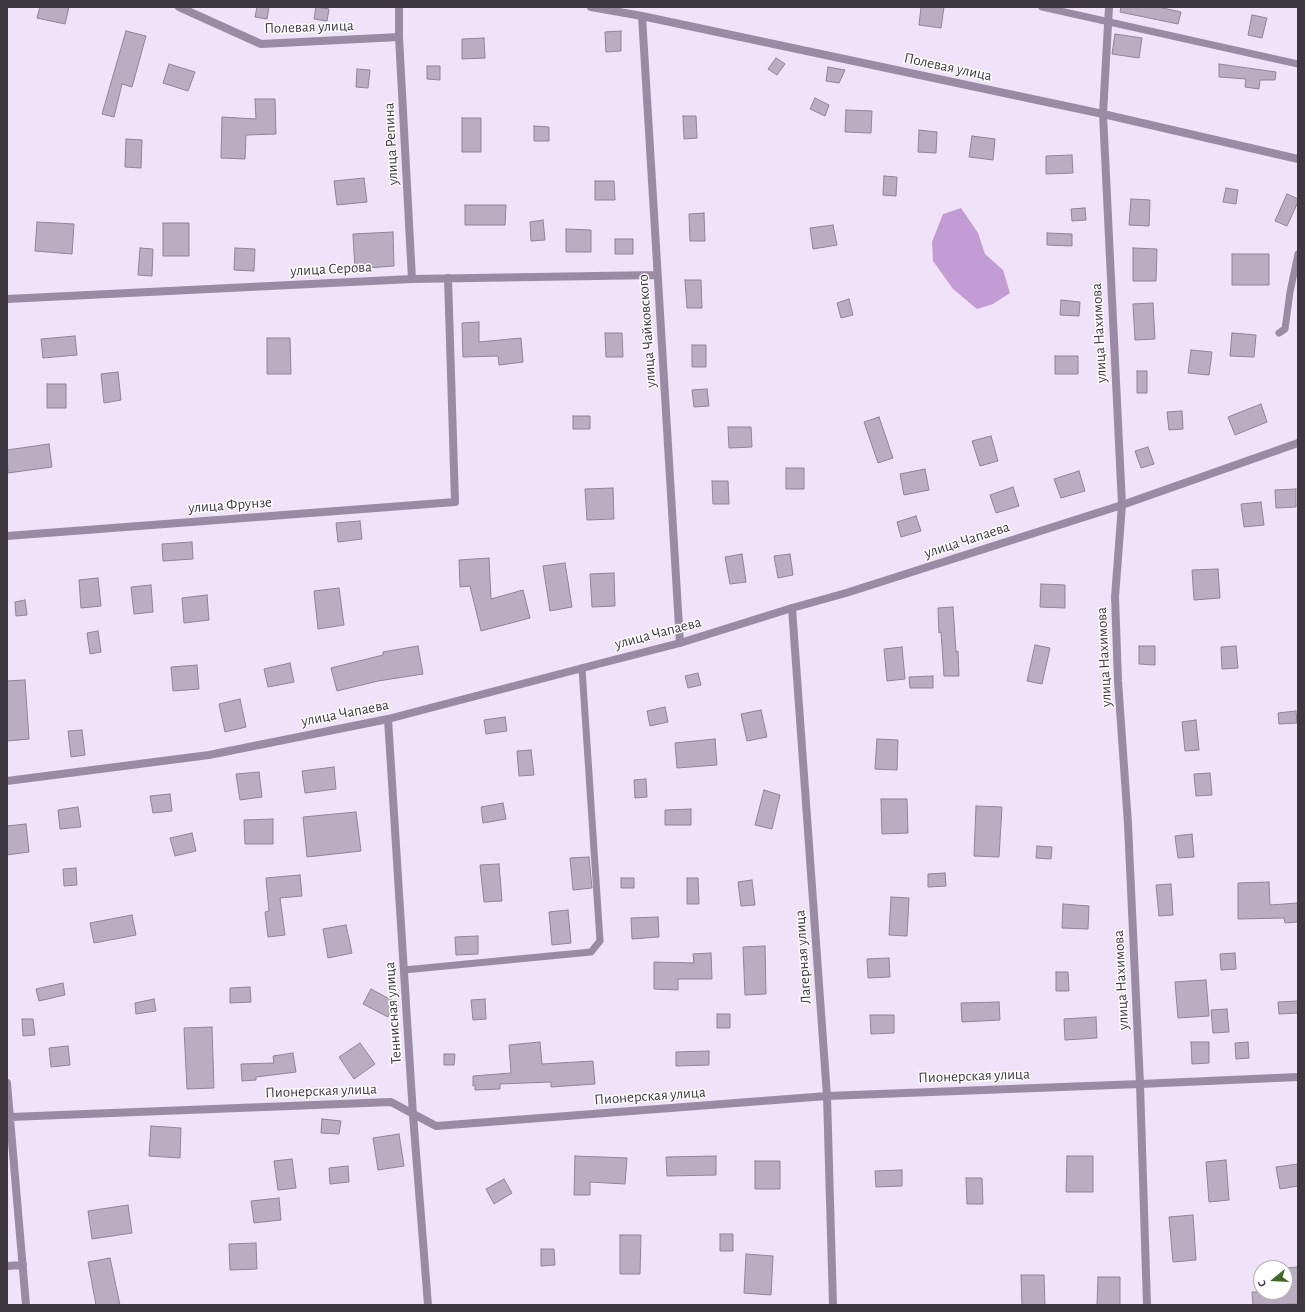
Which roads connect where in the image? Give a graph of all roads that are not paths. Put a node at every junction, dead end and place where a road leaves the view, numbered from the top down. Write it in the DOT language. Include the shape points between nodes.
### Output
graph roads {
  1 [pos="179,7"];
  2 [pos="399,7"];
  3 [pos="591,7"];
  4 [pos="1042,7"];
  5 [pos="1109,7"];
  6 [pos="642,16"];
  7 [pos="1108,21"];
  8 [pos="399,37"];
  9 [pos="1298,64"];
  10 [pos="1103,114"];
  11 [pos="1298,159"];
  12 [pos="1298,254"];
  13 [pos="657,275"];
  14 [pos="448,278"];
  15 [pos="412,279"];
  16 [pos="7,299"];
  17 [pos="1279,333"];
  18 [pos="1298,443"];
  19 [pos="1122,505"];
  20 [pos="7,536"];
  21 [pos="792,608"];
  22 [pos="680,643"];
  23 [pos="582,668"];
  24 [pos="388,719"];
  25 [pos="7,781"];
  26 [pos="404,970"];
  27 [pos="1298,1077"];
  28 [pos="7,1083"];
  29 [pos="1140,1084"];
  30 [pos="827,1096"];
  31 [pos="413,1115"];
  32 [pos="10,1117"];
  33 [pos="23,1265"];
  34 [pos="7,1266"];
  35 [pos="26,1305"];
  36 [pos="428,1305"];
  37 [pos="833,1305"];
  38 [pos="1147,1305"];
  1 -- 8 [label="street, Полевая улица" via="261,44"];
  2 -- 8 [label="street, улица Репина"];
  3 -- 6 [label="street, Полевая улица"];
  4 -- 7 [label="lane"];
  5 -- 7 [label="street, улица Нахимова"];
  6 -- 10 [label="street, Полевая улица"];
  6 -- 13 [label="street, улица Чайковского"];
  7 -- 9 [label="lane"];
  7 -- 10 [label="street, улица Нахимова"];
  8 -- 15 [label="street, улица Репина"];
  10 -- 11 [label="street, Полевая улица"];
  10 -- 19 [label="street, улица Нахимова"];
  12 -- 17 [label="lane" via="1285,329"];
  13 -- 14 [label="street, улица Серова"];
  13 -- 22 [label="street, улица Чайковского"];
  14 -- 15 [label="street, улица Серова"];
  14 -- 20 [label="street, улица Фрунзе" via="456,502"];
  15 -- 16 [label="street, улица Серова"];
  18 -- 19 [label="street, улица Чапаева"];
  19 -- 21 [label="street, улица Чапаева" via="846,594"];
  19 -- 29 [label="street, улица Нахимова" via="1115,597"];
  21 -- 22 [label="street, улица Чапаева"];
  21 -- 30 [label="street, Лагерная улица"];
  22 -- 23 [label="street, улица Чапаева"];
  23 -- 24 [label="street, улица Чапаева"];
  23 -- 26 [label="lane" via="600,941 591,952"];
  24 -- 25 [label="street, улица Чапаева" via="209,755"];
  24 -- 26 [label="street, Теннисная улица"];
  26 -- 31 [label="street, Теннисная улица"];
  27 -- 29 [label="street, Пионерская улица"];
  28 -- 32 [label="street"];
  29 -- 30 [label="street, Пионерская улица"];
  29 -- 38 [label="street, улица Нахимова"];
  30 -- 31 [label="street, Пионерская улица" via="436,1126"];
  30 -- 37 [label="street, Лагерная улица"];
  31 -- 32 [label="street, Пионерская улица" via="391,1102"];
  31 -- 36 [label="street, Теннисная улица"];
  32 -- 33 [label="street"];
  33 -- 34 [label="street"];
  33 -- 35 [label="street"];
}
